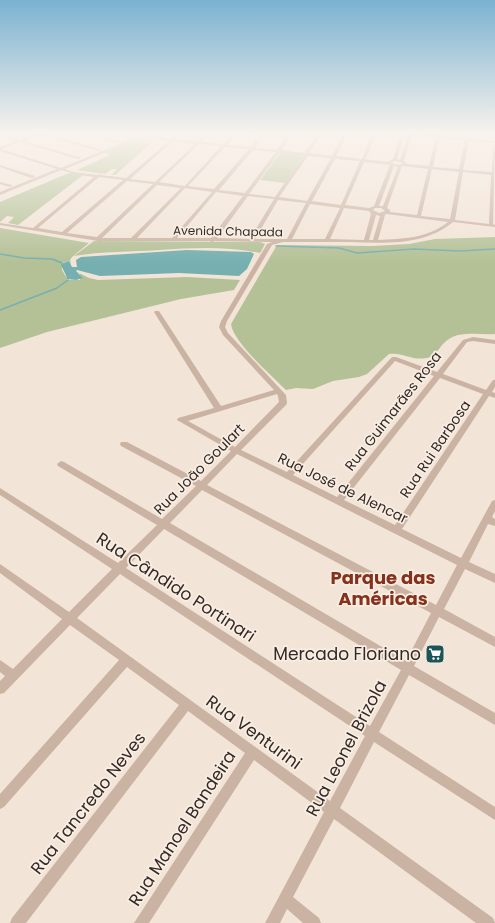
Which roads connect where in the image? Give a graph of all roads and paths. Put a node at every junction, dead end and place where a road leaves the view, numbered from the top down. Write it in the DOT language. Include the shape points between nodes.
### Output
graph roads {
  1 [pos="33,177"];
  2 [pos="37,177"];
  3 [pos="97,177"];
  4 [pos="114,177"];
  5 [pos="162,177"];
  6 [pos="194,177"];
  7 [pos="227,177"];
  8 [pos="259,177"];
  9 [pos="291,177"];
  10 [pos="322,177"];
  11 [pos="356,177"];
  12 [pos="385,177"];
  13 [pos="398,177"];
  14 [pos="428,177"];
  15 [pos="460,177"];
  16 [pos="494,177"];
  17 [pos="128,179"];
  18 [pos="157,182"];
  19 [pos="0,183"];
  20 [pos="10,186"];
  21 [pos="185,186"];
  22 [pos="0,190"];
  23 [pos="216,190"];
  24 [pos="247,193"];
  25 [pos="0,194"];
  26 [pos="278,197"];
  27 [pos="309,201"];
  28 [pos="344,205"];
  29 [pos="373,209"];
  30 [pos="385,211"];
  31 [pos="419,215"];
  32 [pos="452,219"];
  33 [pos="0,224"];
  34 [pos="493,224"];
  35 [pos="33,230"];
  36 [pos="63,234"];
  37 [pos="98,239"];
  38 [pos="133,239"];
  39 [pos="173,240"];
  40 [pos="212,241"];
  41 [pos="251,241"];
  42 [pos="288,241"];
  43 [pos="328,241"];
  44 [pos="366,241"];
  45 [pos="375,241"];
  46 [pos="269,245"];
  47 [pos="157,312"];
  48 [pos="495,342"];
  49 [pos="439,375"];
  50 [pos="495,382"];
  51 [pos="280,393"];
  52 [pos="491,394"];
  53 [pos="219,409"];
  54 [pos="184,422"];
  55 [pos="124,444"];
  56 [pos="236,451"];
  57 [pos="62,464"];
  58 [pos="288,476"];
  59 [pos="202,486"];
  60 [pos="0,491"];
  61 [pos="339,502"];
  62 [pos="495,503"];
  63 [pos="491,521"];
  64 [pos="163,525"];
  65 [pos="397,530"];
  66 [pos="463,563"];
  67 [pos="0,568"];
  68 [pos="120,569"];
  69 [pos="495,579"];
  70 [pos="437,612"];
  71 [pos="70,619"];
  72 [pos="495,642"];
  73 [pos="126,660"];
  74 [pos="0,665"];
  75 [pos="407,668"];
  76 [pos="13,676"];
  77 [pos="0,689"];
  78 [pos="187,704"];
  79 [pos="495,719"];
  80 [pos="372,734"];
  81 [pos="252,752"];
  82 [pos="0,803"];
  83 [pos="332,810"];
  84 [pos="495,814"];
  85 [pos="285,899"];
  86 [pos="17,923"];
  87 [pos="141,923"];
  88 [pos="272,923"];
  89 [pos="314,923"];
  90 [pos="488,923"];
  1 -- 20 [label="street"];
  2 -- 25 [label="street"];
  3 -- 35 [label="street"];
  4 -- 17 [label="street"];
  5 -- 18 [label="street"];
  6 -- 21 [label="street"];
  7 -- 23 [label="street"];
  8 -- 24 [label="street"];
  9 -- 26 [label="street"];
  10 -- 27 [label="street"];
  11 -- 28 [label="street"];
  12 -- 29 [label="street"];
  13 -- 30 [label="street"];
  14 -- 31 [label="street"];
  15 -- 32 [label="street"];
  16 -- 34 [label="street"];
  17 -- 18 [label="street"];
  17 -- 36 [label="street"];
  18 -- 21 [label="street"];
  18 -- 37 [label="street"];
  19 -- 20 [label="street"];
  20 -- 22 [label="street"];
  21 -- 23 [label="street"];
  21 -- 38 [label="street"];
  23 -- 24 [label="street"];
  23 -- 39 [label="street"];
  24 -- 26 [label="street"];
  24 -- 40 [label="street"];
  26 -- 27 [label="street"];
  26 -- 41 [label="street"];
  27 -- 28 [label="street"];
  27 -- 42 [label="street"];
  28 -- 29 [label="street"];
  28 -- 43 [label="street"];
  29 -- 30 [label="street"];
  29 -- 44 [label="street"];
  30 -- 31 [label="street"];
  30 -- 45 [label="street"];
  31 -- 32 [label="street"];
  32 -- 34 [label="street"];
  32 -- 45 [label="street, Avenida Chapada" via="428,234"];
  33 -- 35 [label="street, Avenida Chapada"];
  35 -- 36 [label="street, Avenida Chapada"];
  36 -- 37 [label="street, Avenida Chapada"];
  37 -- 38 [label="street, Avenida Chapada"];
  38 -- 39 [label="street, Avenida Chapada"];
  39 -- 40 [label="street, Avenida Chapada"];
  40 -- 41 [label="street, Avenida Chapada"];
  41 -- 46 [label="street, Avenida Chapada" via="263,241"];
  42 -- 43 [label="street, Avenida Chapada"];
  42 -- 46 [label="street, Avenida Chapada"];
  43 -- 44 [label="street, Avenida Chapada"];
  44 -- 45 [label="street, Avenida Chapada"];
  46 -- 51 [label="street" via="222,327 225,334"];
  47 -- 53 [label="street"];
  48 -- 49 [label="street, Rua Guimarães Rosa" via="470,339 465,341"];
  49 -- 52 [label="street"];
  49 -- 58 [label="street" via="394,358"];
  49 -- 61 [label="street, Rua Guimarães Rosa"];
  50 -- 52 [label="street, Rua Rui Barbosa"];
  51 -- 53 [label="street"];
  51 -- 54 [label="street"];
  51 -- 56 [label="street, Rua João Goulart" via="283,403"];
  52 -- 65 [label="street, Rua Rui Barbosa"];
  53 -- 54 [label="street"];
  54 -- 56 [label="street, Rua José de Alencar"];
  55 -- 59 [label="street"];
  56 -- 58 [label="street, Rua José de Alencar"];
  56 -- 59 [label="street, Rua João Goulart"];
  57 -- 64 [label="street"];
  58 -- 61 [label="street, Rua José de Alencar"];
  59 -- 64 [label="street, Rua João Goulart"];
  59 -- 70 [label="street"];
  60 -- 68 [label="street, Rua Cândido Portinari"];
  61 -- 65 [label="street, Rua José de Alencar"];
  62 -- 63 [label="street, Rua Leonel Brizola"];
  63 -- 66 [label="street, Rua Leonel Brizola"];
  64 -- 68 [label="street, Rua João Goulart"];
  64 -- 75 [label="street"];
  65 -- 66 [label="street, Rua José de Alencar"];
  66 -- 69 [label="street, Rua José de Alencar"];
  66 -- 70 [label="street, Rua Leonel Brizola"];
  67 -- 71 [label="street, Rua Venturini"];
  68 -- 71 [label="street, Rua João Goulart"];
  68 -- 80 [label="street, Rua Cândido Portinari"];
  70 -- 72 [label="street"];
  70 -- 75 [label="street, Rua Leonel Brizola"];
  71 -- 73 [label="street, Rua Venturini"];
  71 -- 76 [label="street, Rua João Goulart"];
  73 -- 78 [label="street, Rua Venturini"];
  73 -- 82 [label="street"];
  74 -- 76 [label="street"];
  75 -- 79 [label="street"];
  75 -- 80 [label="street, Rua Leonel Brizola"];
  76 -- 77 [label="street, Rua João Goulart"];
  78 -- 81 [label="street, Rua Venturini"];
  78 -- 86 [label="street, Rua Tancredo Neves"];
  80 -- 83 [label="street, Rua Leonel Brizola"];
  80 -- 84 [label="street, Rua Cândido Portinari"];
  81 -- 83 [label="street, Rua Venturini"];
  81 -- 87 [label="street, Rua Manoel Bandeira"];
  83 -- 85 [label="street, Rua Leonel Brizola"];
  83 -- 90 [label="street, Rua Venturini"];
  85 -- 88 [label="street, Rua Leonel Brizola"];
  85 -- 89 [label="street"];
}
